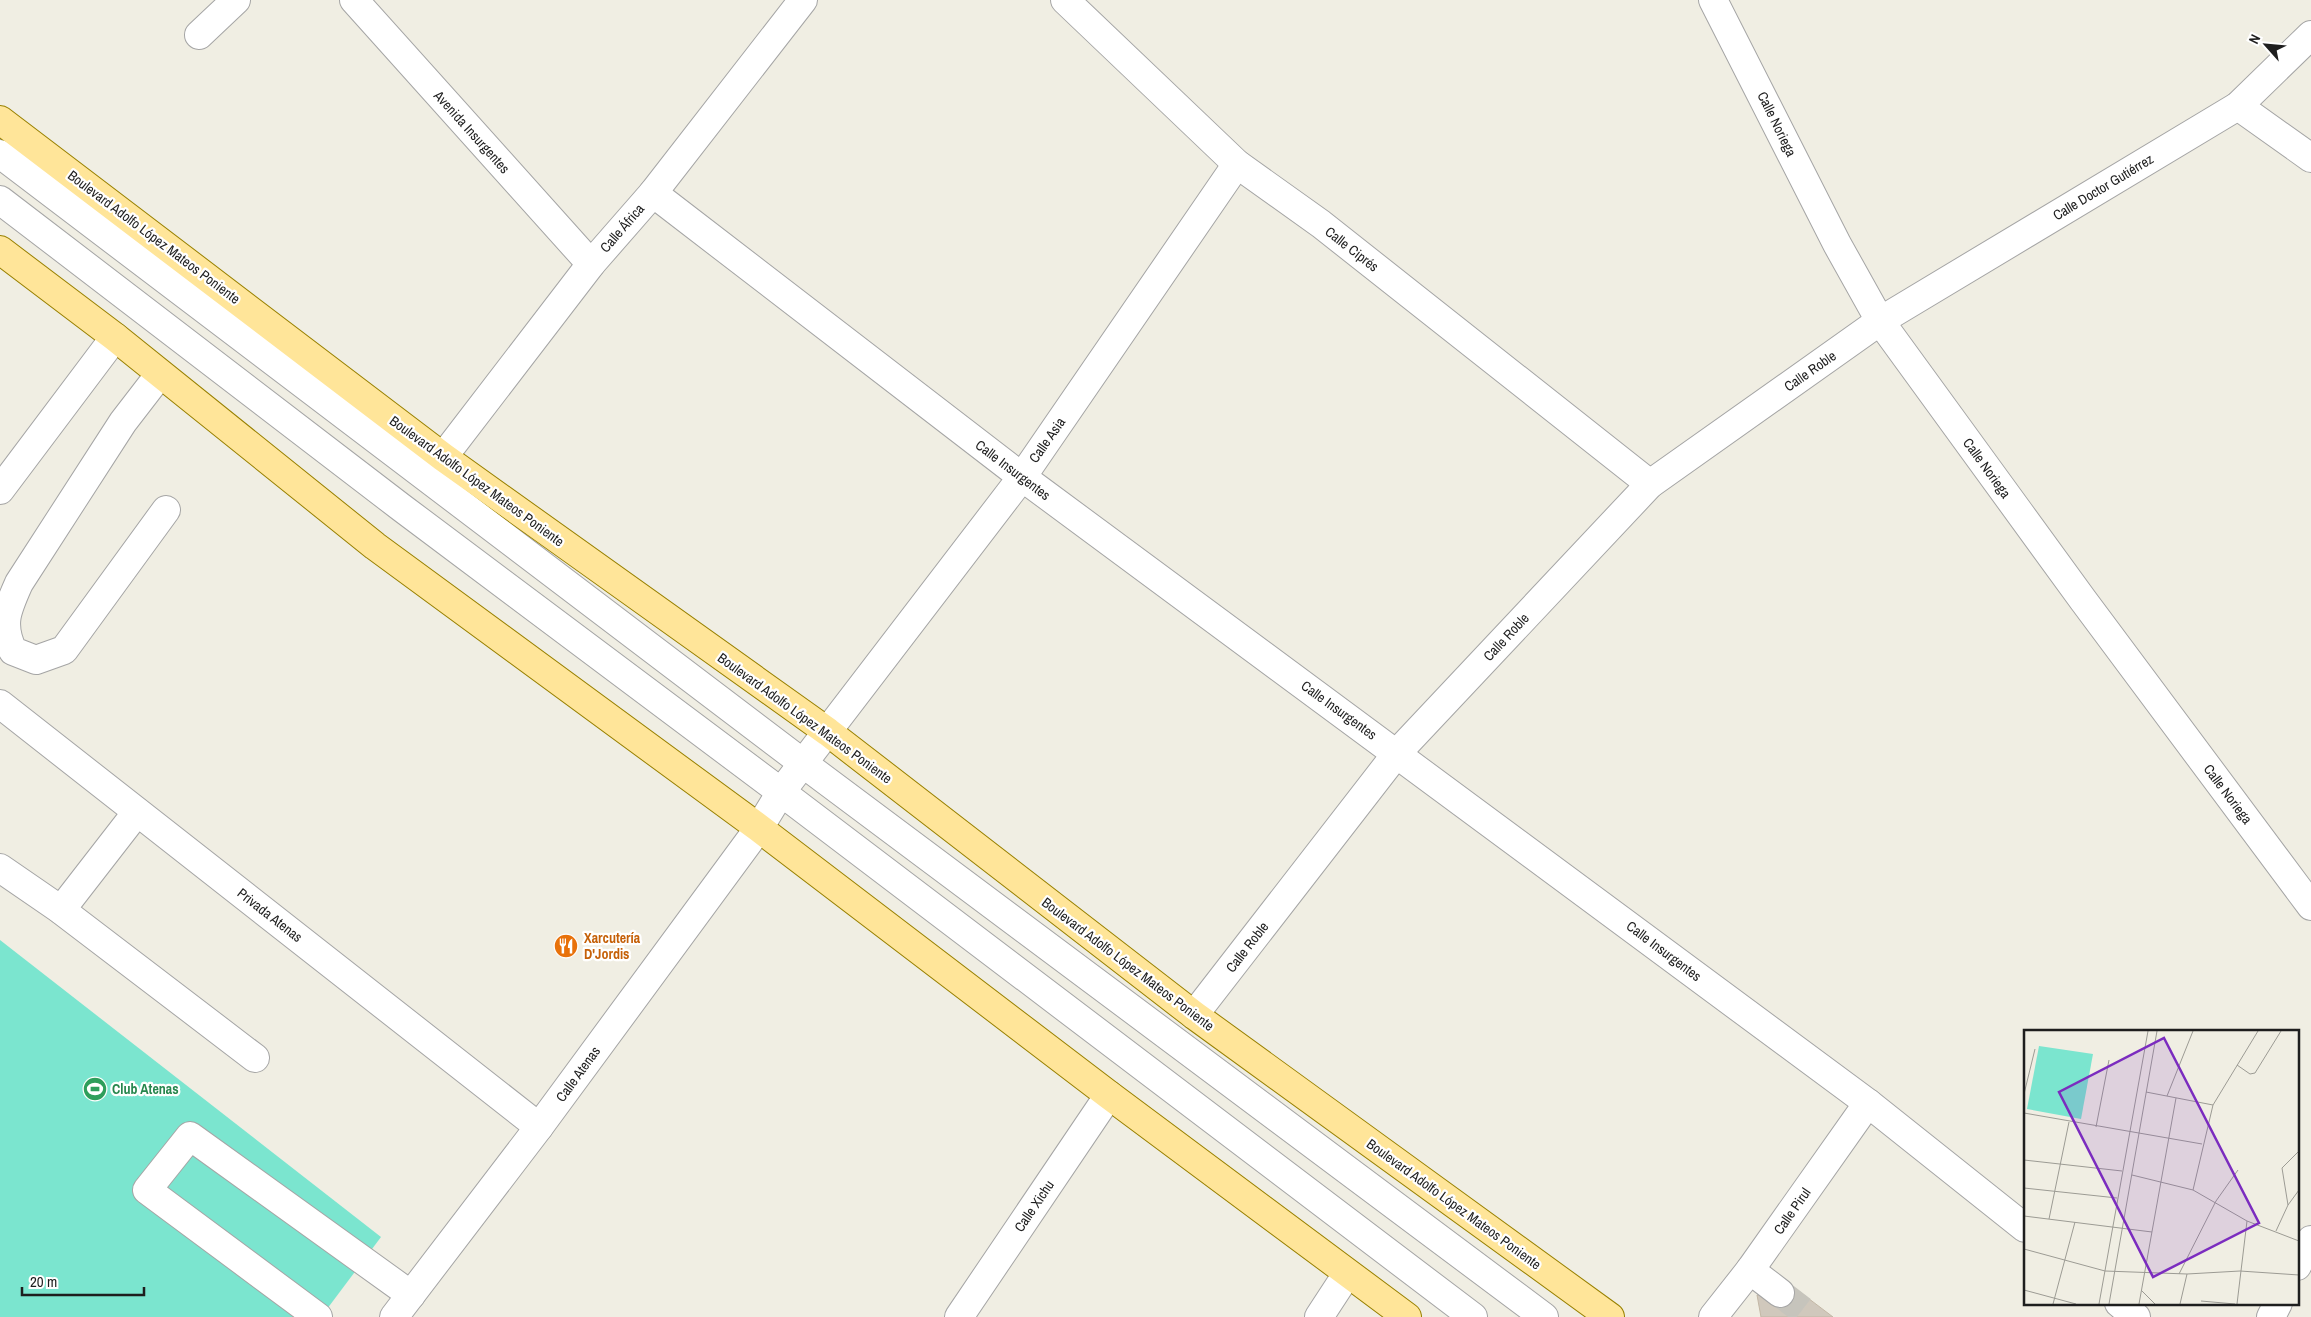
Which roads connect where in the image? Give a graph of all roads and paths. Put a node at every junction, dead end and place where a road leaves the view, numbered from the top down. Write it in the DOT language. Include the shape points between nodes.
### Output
graph roads {
  1 [pos="236,0"];
  2 [pos="354,0"];
  3 [pos="803,0"];
  4 [pos="1065,0"];
  5 [pos="1713,0"];
  6 [pos="199,35"];
  7 [pos="2311,35"];
  8 [pos="2238,106"];
  9 [pos="0,120"];
  10 [pos="0,154"];
  11 [pos="2311,158"];
  12 [pos="1237,164"];
  13 [pos="653,192"];
  14 [pos="0,200"];
  15 [pos="0,250"];
  16 [pos="591,264"];
  17 [pos="1880,321"];
  18 [pos="115,337"];
  19 [pos="160,374"];
  20 [pos="442,457"];
  21 [pos="1022,477"];
  22 [pos="1650,484"];
  23 [pos="0,490"];
  24 [pos="166,510"];
  25 [pos="0,704"];
  26 [pos="828,732"];
  27 [pos="1396,753"];
  28 [pos="804,764"];
  29 [pos="780,792"];
  30 [pos="137,812"];
  31 [pos="759,828"];
  32 [pos="0,868"];
  33 [pos="2311,906"];
  34 [pos="61,910"];
  35 [pos="1194,1015"];
  36 [pos="255,1058"];
  37 [pos="1109,1095"];
  38 [pos="1868,1103"];
  39 [pos="539,1127"];
  40 [pos="2024,1227"];
  41 [pos="2311,1240"];
  42 [pos="2298,1264"];
  43 [pos="1750,1270"];
  44 [pos="1347,1274"];
  45 [pos="1780,1293"];
  46 [pos="411,1295"];
  47 [pos="2120,1304"];
  48 [pos="2278,1304"];
  49 [pos="318,1317"];
  50 [pos="394,1317"];
  51 [pos="959,1317"];
  52 [pos="1319,1317"];
  53 [pos="1406,1317"];
  54 [pos="1473,1317"];
  55 [pos="1544,1317"];
  56 [pos="1610,1317"];
  57 [pos="1713,1317"];
  58 [pos="2136,1317"];
  59 [pos="2271,1317"];
  1 -- 6 [label="street"];
  2 -- 16 [label="street, Avenida Insurgentes"];
  3 -- 13 [label="street, Calle África"];
  4 -- 12 [label="street, Calle Ciprés"];
  5 -- 17 [label="street, Calle Noriega" via="1836,244"];
  7 -- 8 [label="street, Calle Doctor Gutiérrez"];
  8 -- 11 [label="street"];
  8 -- 17 [label="street, Calle Doctor Gutiérrez"];
  9 -- 20 [label="main road, Boulevard Adolfo López Mateos Poniente"];
  10 -- 28 [label="street"];
  12 -- 21 [label="street, Calle Asia"];
  12 -- 22 [label="street, Calle Ciprés" via="1321,224"];
  13 -- 16 [label="street, Calle África"];
  13 -- 21 [label="street, Calle Insurgentes"];
  14 -- 29 [label="street"];
  15 -- 18 [label="main road"];
  16 -- 20 [label="street, Calle África"];
  17 -- 22 [label="street, Calle Roble"];
  17 -- 33 [label="street, Calle Noriega"];
  18 -- 19 [label="main road"];
  18 -- 23 [label="street"];
  19 -- 24 [label="street" via="123,422 19,583 8,608 4,635 13,651 36,660 64,650"];
  19 -- 31 [label="main road" via="374,546"];
  20 -- 26 [label="main road, Boulevard Adolfo López Mateos Poniente"];
  21 -- 26 [label="street, Calle Asia"];
  21 -- 27 [label="street, Calle Insurgentes"];
  22 -- 27 [label="street, Calle Roble"];
  25 -- 30 [label="street, Privada Atenas"];
  26 -- 28 [label="street, Calle Asia"];
  26 -- 35 [label="main road, Boulevard Adolfo López Mateos Poniente"];
  27 -- 35 [label="street, Calle Roble"];
  27 -- 38 [label="street, Calle Insurgentes"];
  28 -- 29 [label="street, Calle Asia"];
  28 -- 55 [label="street"];
  29 -- 31 [label="street, Calle Atenas"];
  29 -- 54 [label="street"];
  30 -- 34 [label="street"];
  30 -- 39 [label="street, Privada Atenas"];
  31 -- 37 [label="main road"];
  31 -- 39 [label="street, Calle Atenas"];
  32 -- 34 [label="street"];
  34 -- 36 [label="street"];
  35 -- 56 [label="main road, Boulevard Adolfo López Mateos Poniente"];
  37 -- 44 [label="main road"];
  37 -- 51 [label="street, Calle Xichu"];
  38 -- 40 [label="street, Calle Insurgentes"];
  38 -- 43 [label="street, Calle Pirul"];
  39 -- 46 [label="street, Calle Atenas"];
  41 -- 42 [label="street"];
  43 -- 45 [label="street"];
  43 -- 57 [label="street, Calle Pirul"];
  44 -- 52 [label="street"];
  44 -- 53 [label="main road"];
  46 -- 49 [label="street" via="190,1136 147,1190"];
  46 -- 50 [label="street, Calle Atenas"];
  47 -- 58 [label="street"];
  48 -- 59 [label="street"];
}
